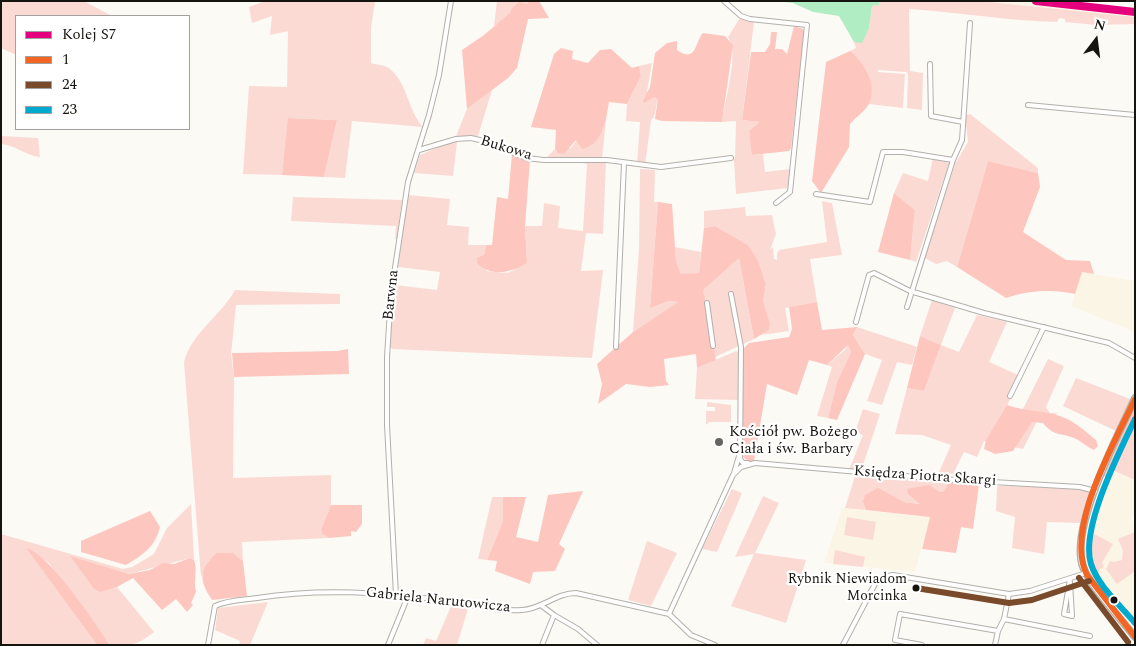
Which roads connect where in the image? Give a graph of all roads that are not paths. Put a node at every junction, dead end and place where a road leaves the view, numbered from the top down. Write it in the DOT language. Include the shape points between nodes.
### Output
graph roads {
  1 [pos="451,1"];
  2 [pos="724,1"];
  3 [pos="970,23"];
  4 [pos="930,64"];
  5 [pos="1028,105"];
  6 [pos="1135,115"];
  7 [pos="963,122"];
  8 [pos="418,150"];
  9 [pos="732,158"];
  10 [pos="953,160"];
  11 [pos="624,162"];
  12 [pos="816,194"];
  13 [pos="776,202"];
  14 [pos="910,291"];
  15 [pos="731,294"];
  16 [pos="707,304"];
  17 [pos="906,307"];
  18 [pos="856,322"];
  19 [pos="1044,327"];
  20 [pos="713,346"];
  21 [pos="616,347"];
  22 [pos="1135,358"];
  23 [pos="1010,396"];
  24 [pos="1135,398"];
  25 [pos="740,449"];
  26 [pos="755,463"];
  27 [pos="733,475"];
  28 [pos="1095,491"];
  29 [pos="1086,573"];
  30 [pos="1070,580"];
  31 [pos="1009,594"];
  32 [pos="396,595"];
  33 [pos="408,596"];
  34 [pos="542,606"];
  35 [pos="669,614"];
  36 [pos="554,615"];
  37 [pos="1004,619"];
  38 [pos="998,631"];
  39 [pos="1090,636"];
  40 [pos="1135,637"];
  41 [pos="844,644"];
  42 [pos="208,645"];
  43 [pos="388,645"];
  44 [pos="542,645"];
  45 [pos="597,645"];
  46 [pos="715,645"];
  47 [pos="922,645"];
  48 [pos="995,645"];
  1 -- 8 [label="street, Barwna" via="439,75"];
  2 -- 13 [label="street" via="741,16 750,19 807,25 790,192"];
  3 -- 7 [label="street"];
  4 -- 7 [label="street" via="931,116"];
  5 -- 6 [label="street"];
  7 -- 10 [label="street" via="962,140"];
  8 -- 11 [label="street, Bukowa" via="471,138 526,158"];
  8 -- 32 [label="street, Barwna" via="408,182 391,294 387,357"];
  9 -- 11 [label="street, Bukowa" via="661,167"];
  10 -- 12 [label="street" via="883,152 870,202"];
  10 -- 14 [label="street"];
  11 -- 21 [label="street"];
  14 -- 17 [label="street"];
  14 -- 18 [label="street" via="871,272"];
  14 -- 19 [label="street"];
  15 -- 25 [label="street" via="741,347"];
  16 -- 20 [label="street"];
  19 -- 22 [label="street" via="1109,343"];
  19 -- 23 [label="street"];
  24 -- 28 [label="street"];
  25 -- 26 [label="street" via="741,462"];
  25 -- 27 [label="street"];
  26 -- 27 [label="street" via="741,467"];
  26 -- 28 [label="street, Księdza Piotra Skargi" via="1080,487"];
  27 -- 35 [label="street"];
  28 -- 29 [label="street" via="1080,542"];
  29 -- 30 [label="street"];
  29 -- 40 [label="street"];
  30 -- 30 [label="street" via="1064,614 1072,616 1072,587"];
  30 -- 31 [label="street"];
  31 -- 37 [label="street"];
  31 -- 41 [label="street" via="883,576 874,585"];
  32 -- 33 [label="street, Gabriela Narutowicza"];
  32 -- 42 [label="street, Gabriela Narutowicza" via="306,591 220,604 214,608"];
  33 -- 34 [label="street, Gabriela Narutowicza" via="475,607 522,610"];
  33 -- 43 [label="street"];
  34 -- 35 [label="street, Gabriela Narutowicza" via="559,596 576,593"];
  34 -- 36 [label="street"];
  35 -- 46 [label="street" via="691,636"];
  36 -- 44 [label="street"];
  36 -- 45 [label="street"];
  37 -- 38 [label="street"];
  37 -- 39 [label="street"];
  38 -- 47 [label="street" via="900,614 896,640"];
  38 -- 48 [label="street"];
}
